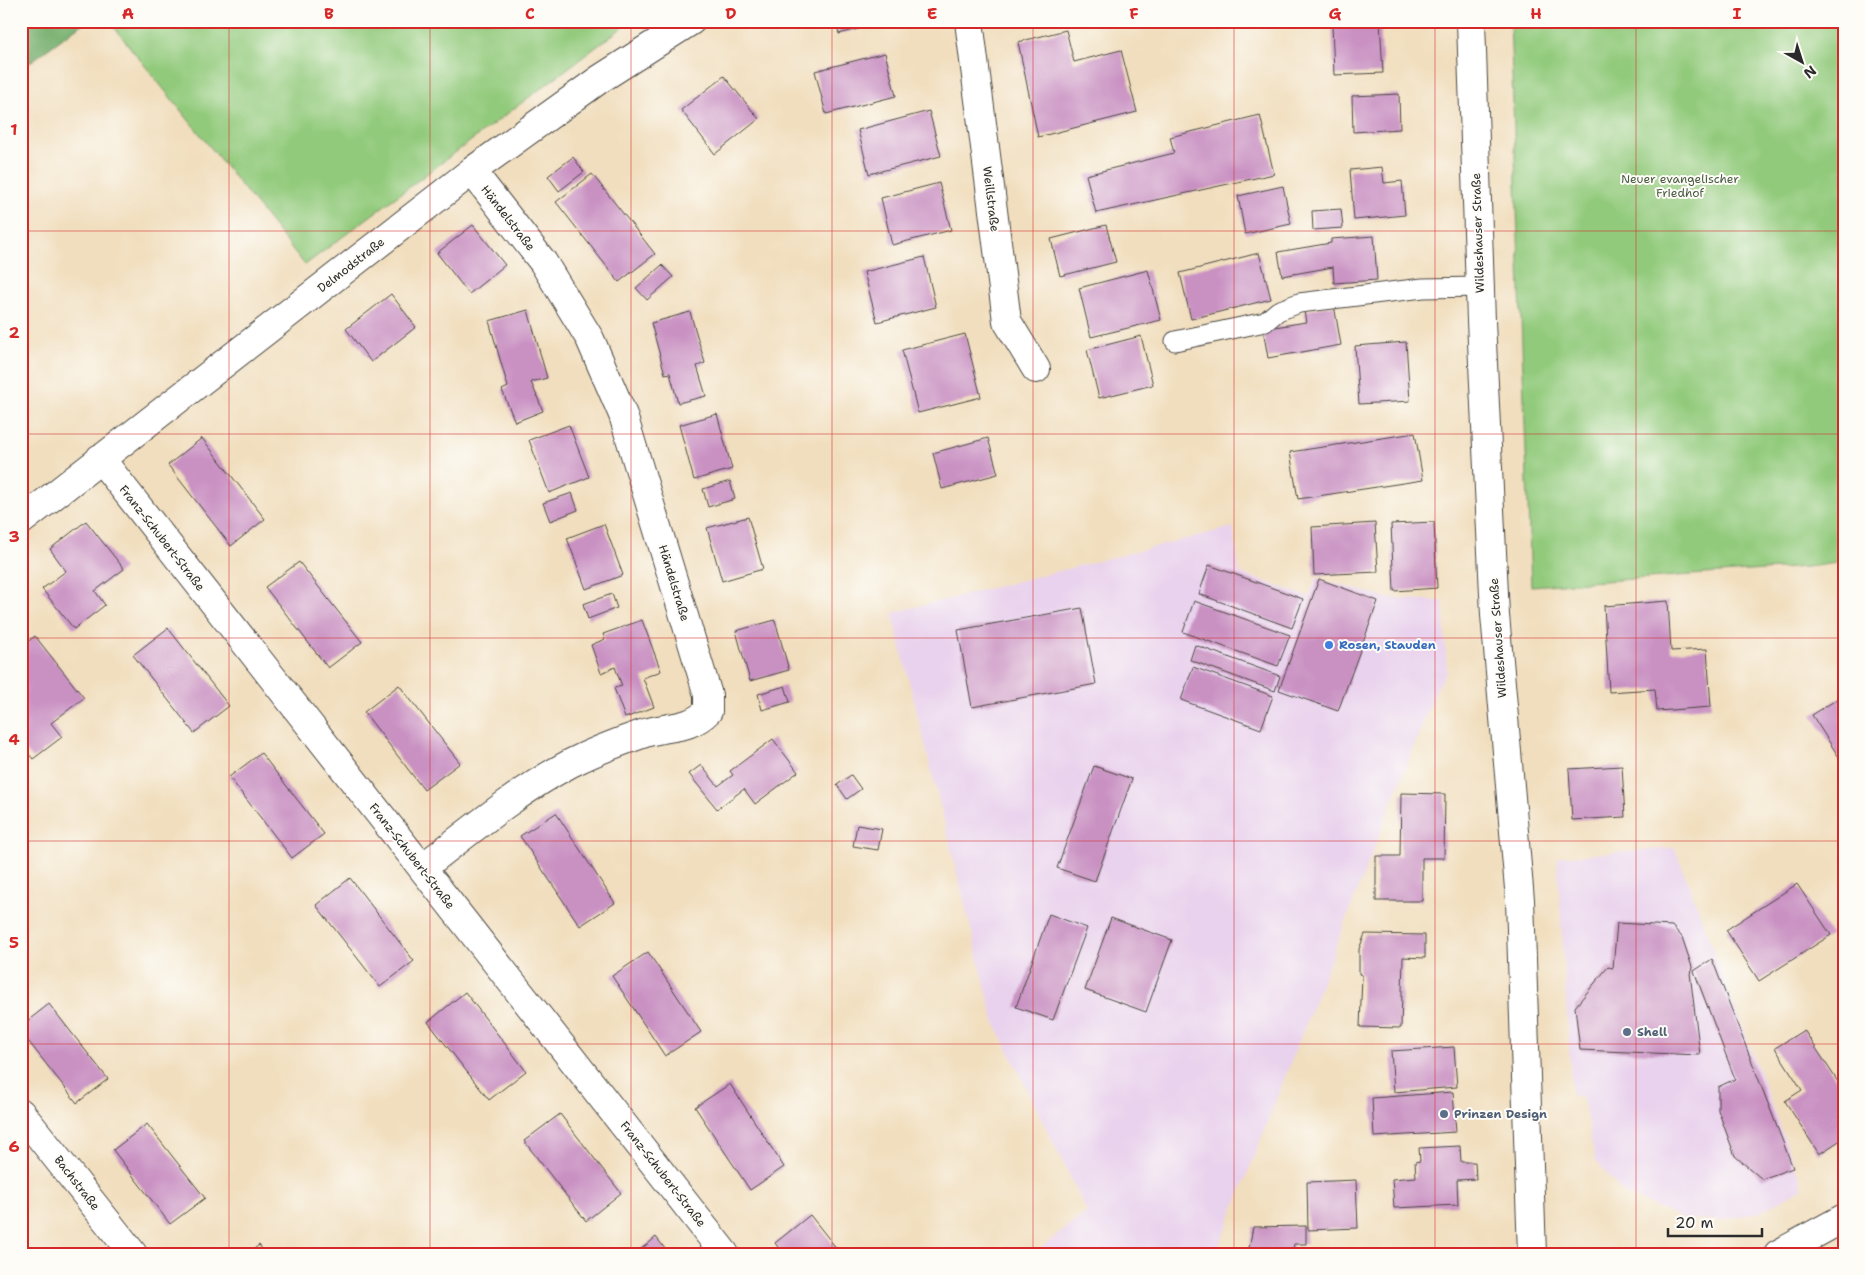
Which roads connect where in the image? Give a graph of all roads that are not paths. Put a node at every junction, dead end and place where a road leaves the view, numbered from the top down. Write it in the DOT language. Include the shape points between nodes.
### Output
graph roads {
  1 [pos="691,21"];
  2 [pos="969,21"];
  3 [pos="1471,21"];
  4 [pos="472,171"];
  5 [pos="1480,287"];
  6 [pos="1175,341"];
  7 [pos="1036,369"];
  8 [pos="100,458"];
  9 [pos="21,521"];
  10 [pos="422,868"];
  11 [pos="21,1112"];
  12 [pos="1844,1218"];
  13 [pos="133,1254"];
  14 [pos="725,1254"];
  15 [pos="1532,1254"];
  16 [pos="1778,1254"];
  1 -- 4 [label="street, Delmodstraße" via="600,79"];
  2 -- 7 [label="street, Weillstraße" via="1007,321"];
  3 -- 5 [label="street, Wildeshauser Straße"];
  4 -- 8 [label="street, Delmodstraße"];
  4 -- 10 [label="street, Händelstraße" via="543,262 590,339 623,415 708,695 708,711 684,726 643,734 572,763 497,809"];
  5 -- 6 [label="lane" via="1423,288 1300,303 1278,311 1265,322"];
  5 -- 15 [label="street, Wildeshauser Straße" via="1495,615 1520,900"];
  8 -- 9 [label="street, Delmodstraße"];
  8 -- 10 [label="street, Franz-Schubert-Straße"];
  10 -- 14 [label="street, Franz-Schubert-Straße"];
  11 -- 13 [label="street, Bachstraße"];
  12 -- 16 [label="street"];
}
